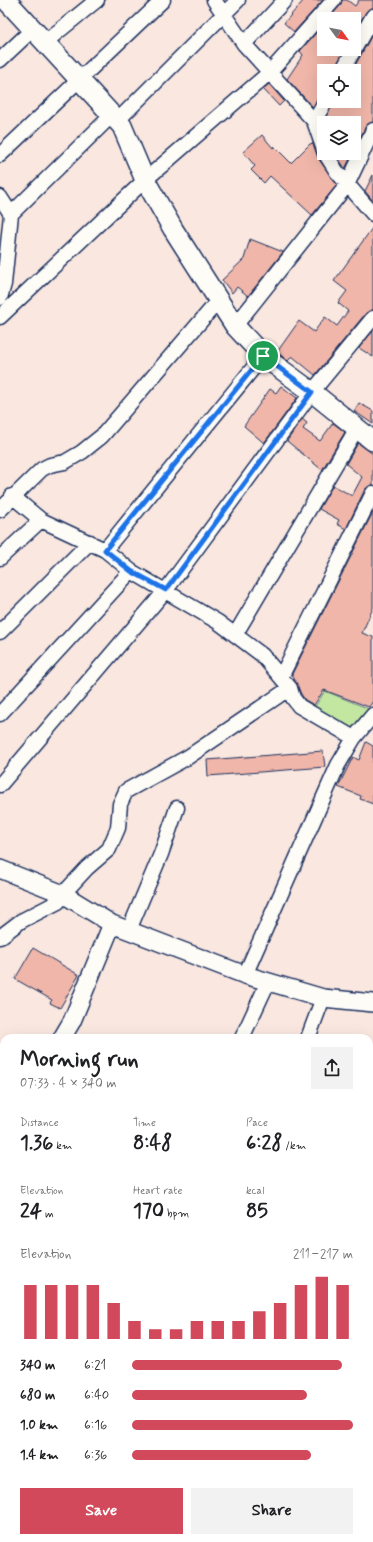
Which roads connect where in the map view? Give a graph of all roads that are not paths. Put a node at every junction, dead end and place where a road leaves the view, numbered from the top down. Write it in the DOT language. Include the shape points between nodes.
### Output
graph roads {
  1 [pos="6,0"];
  2 [pos="97,0"];
  3 [pos="163,0"];
  4 [pos="214,0"];
  5 [pos="238,0"];
  6 [pos="285,0"];
  7 [pos="334,0"];
  8 [pos="224,16"];
  9 [pos="373,16"];
  10 [pos="38,36"];
  11 [pos="244,44"];
  12 [pos="0,60"];
  13 [pos="346,64"];
  14 [pos="270,72"];
  15 [pos="79,80"];
  16 [pos="322,108"];
  17 [pos="115,118"];
  18 [pos="314,122"];
  19 [pos="317,130"];
  20 [pos="373,130"];
  21 [pos="0,155"];
  22 [pos="330,160"];
  23 [pos="145,180"];
  24 [pos="347,185"];
  25 [pos="0,197"];
  26 [pos="373,213"];
  27 [pos="12,214"];
  28 [pos="0,298"];
  29 [pos="219,300"];
  30 [pos="0,317"];
  31 [pos="373,318"];
  32 [pos="235,326"];
  33 [pos="263,356"];
  34 [pos="312,392"];
  35 [pos="357,428"];
  36 [pos="373,441"];
  37 [pos="373,494"];
  38 [pos="12,496"];
  39 [pos="0,510"];
  40 [pos="41,520"];
  41 [pos="90,542"];
  42 [pos="105,550"];
  43 [pos="0,558"];
  44 [pos="131,571"];
  45 [pos="166,590"];
  46 [pos="0,632"];
  47 [pos="235,635"];
  48 [pos="286,682"];
  49 [pos="0,714"];
  50 [pos="373,715"];
  51 [pos="354,738"];
  52 [pos="0,785"];
  53 [pos="177,808"];
  54 [pos="0,869"];
  55 [pos="63,894"];
  56 [pos="112,924"];
  57 [pos="129,930"];
  58 [pos="0,937"];
  59 [pos="245,976"];
  60 [pos="268,982"];
  61 [pos="323,998"];
  62 [pos="373,1003"];
  63 [pos="64,1034"];
  64 [pos="244,1034"];
  65 [pos="310,1034"];
  1 -- 10 [label="main road"];
  2 -- 10 [label="street"];
  3 -- 15 [label="street"];
  4 -- 8 [label="street"];
  5 -- 8 [label="street"];
  6 -- 11 [label="street"];
  7 -- 14 [label="street"];
  8 -- 11 [label="street"];
  8 -- 17 [label="street"];
  9 -- 13 [label="street"];
  10 -- 12 [label="street"];
  10 -- 15 [label="main road"];
  11 -- 14 [label="street"];
  14 -- 18 [label="street"];
  14 -- 23 [label="street"];
  15 -- 17 [label="main road"];
  15 -- 21 [label="street"];
  16 -- 18 [label="street"];
  17 -- 23 [label="main road" via="122,126"];
  17 -- 27 [label="street"];
  18 -- 19 [label="street"];
  20 -- 24 [label="street"];
  22 -- 24 [label="street"];
  23 -- 29 [label="main road"];
  23 -- 30 [label="street"];
  24 -- 26 [label="street"];
  24 -- 32 [label="street"];
  25 -- 27 [label="street"];
  27 -- 28 [label="street"];
  29 -- 32 [label="main road"];
  29 -- 38 [label="street" via="102,436 65,462 42,469"];
  31 -- 34 [label="street"];
  32 -- 33 [label="main road"];
  33 -- 34 [label="main road"];
  33 -- 42 [label="street"];
  34 -- 35 [label="main road"];
  34 -- 45 [label="street"];
  35 -- 36 [label="main road"];
  35 -- 47 [label="street"];
  37 -- 48 [label="street"];
  38 -- 39 [label="street"];
  38 -- 40 [label="street"];
  40 -- 41 [label="street"];
  40 -- 43 [label="street"];
  41 -- 42 [label="street"];
  41 -- 46 [label="street"];
  42 -- 44 [label="street"];
  44 -- 45 [label="street"];
  44 -- 49 [label="street"];
  45 -- 47 [label="street"];
  45 -- 52 [label="street"];
  47 -- 48 [label="street" via="262,655"];
  48 -- 51 [label="street" via="299,706"];
  48 -- 55 [label="street" via="188,757 126,791 120,804 118,828 109,849"];
  50 -- 51 [label="street"];
  51 -- 59 [label="street" via="338,765"];
  53 -- 57 [label="street"];
  54 -- 55 [label="street"];
  55 -- 56 [label="street"];
  55 -- 58 [label="street" via="58,902 21,921"];
  56 -- 57 [label="street"];
  56 -- 63 [label="street"];
  57 -- 59 [label="street"];
  59 -- 60 [label="street"];
  60 -- 61 [label="street"];
  60 -- 64 [label="street"];
  61 -- 62 [label="street"];
  61 -- 65 [label="street"];
}
